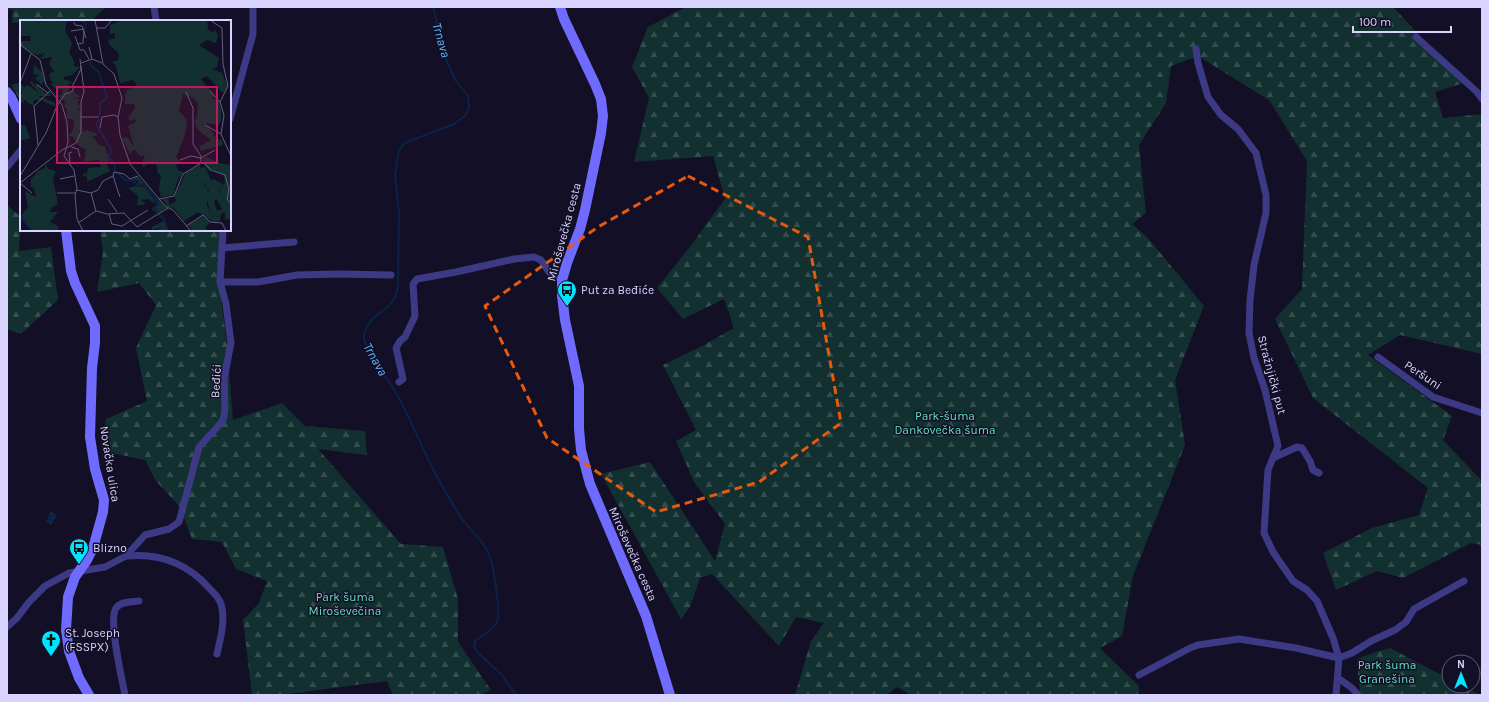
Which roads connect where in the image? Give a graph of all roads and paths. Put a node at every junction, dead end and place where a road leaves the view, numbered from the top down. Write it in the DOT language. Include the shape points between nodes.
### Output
graph roads {
  1 [pos="154,7"];
  2 [pos="253,7"];
  3 [pos="560,7"];
  4 [pos="156,20"];
  5 [pos="1416,37"];
  6 [pos="1196,50"];
  7 [pos="7,92"];
  8 [pos="1482,99"];
  9 [pos="231,115"];
  10 [pos="20,117"];
  11 [pos="20,151"];
  12 [pos="7,167"];
  13 [pos="66,231"];
  14 [pos="223,231"];
  15 [pos="294,242"];
  16 [pos="222,248"];
  17 [pos="391,275"];
  18 [pos="562,280"];
  19 [pos="220,282"];
  20 [pos="1378,357"];
  21 [pos="399,382"];
  22 [pos="1482,413"];
  23 [pos="1273,458"];
  24 [pos="1319,473"];
  25 [pos="126,556"];
  26 [pos="78,572"];
  27 [pos="1464,581"];
  28 [pos="139,601"];
  29 [pos="7,628"];
  30 [pos="217,654"];
  31 [pos="1340,658"];
  32 [pos="1139,675"];
  33 [pos="1338,678"];
  34 [pos="89,695"];
  35 [pos="125,695"];
  36 [pos="670,695"];
  37 [pos="1336,695"];
  38 [pos="1358,695"];
  1 -- 4 [label="street"];
  2 -- 9 [label="street" via="253,34"];
  3 -- 18 [label="main road, Miroševečka cesta" via="596,84 603,116 585,210"];
  5 -- 8 [label="street"];
  6 -- 23 [label="street, Stražnjički put" via="1208,98 1221,115 1238,129 1256,153 1266,195 1266,213 1254,264 1249,333 1278,446"];
  7 -- 10 [label="main road"];
  11 -- 12 [label="street"];
  13 -- 26 [label="main road, Novačka ulica" via="71,271 95,326 90,429 93,458 104,506 91,555"];
  14 -- 16 [label="street, Beđići"];
  15 -- 16 [label="street"];
  16 -- 19 [label="street, Beđići"];
  17 -- 19 [label="street" via="304,275 258,282"];
  18 -- 21 [label="street" via="549,272 541,260 534,257 417,279 413,284 415,316 405,337 396,348 402,379"];
  18 -- 36 [label="main road, Miroševečka cesta" via="565,320 579,386 581,450 590,484 646,616"];
  19 -- 25 [label="street, Beđići" via="226,304 231,344 224,379 224,417 218,428 199,447 179,522 169,529 145,535"];
  20 -- 22 [label="street, Peršuni" via="1433,397"];
  23 -- 24 [label="street" via="1298,447 1302,448 1313,470"];
  23 -- 31 [label="street, Stražnjički put" via="1268,470 1264,533 1292,581 1307,590 1317,601"];
  25 -- 26 [label="street" via="105,567"];
  25 -- 30 [label="street" via="142,554 164,559 183,566 200,578 219,599 223,610"];
  26 -- 29 [label="street" via="69,573 46,586"];
  26 -- 34 [label="main road, Novačka ulica" via="68,597 66,630 69,652"];
  27 -- 31 [label="street" via="1414,609 1406,622 1395,630"];
  28 -- 35 [label="street" via="116,607 114,615 114,635"];
  31 -- 32 [label="street" via="1239,639 1198,645"];
  31 -- 33 [label="street, Stražnjički put"];
  33 -- 37 [label="street, Stražnjički put"];
  33 -- 38 [label="street"];
}
